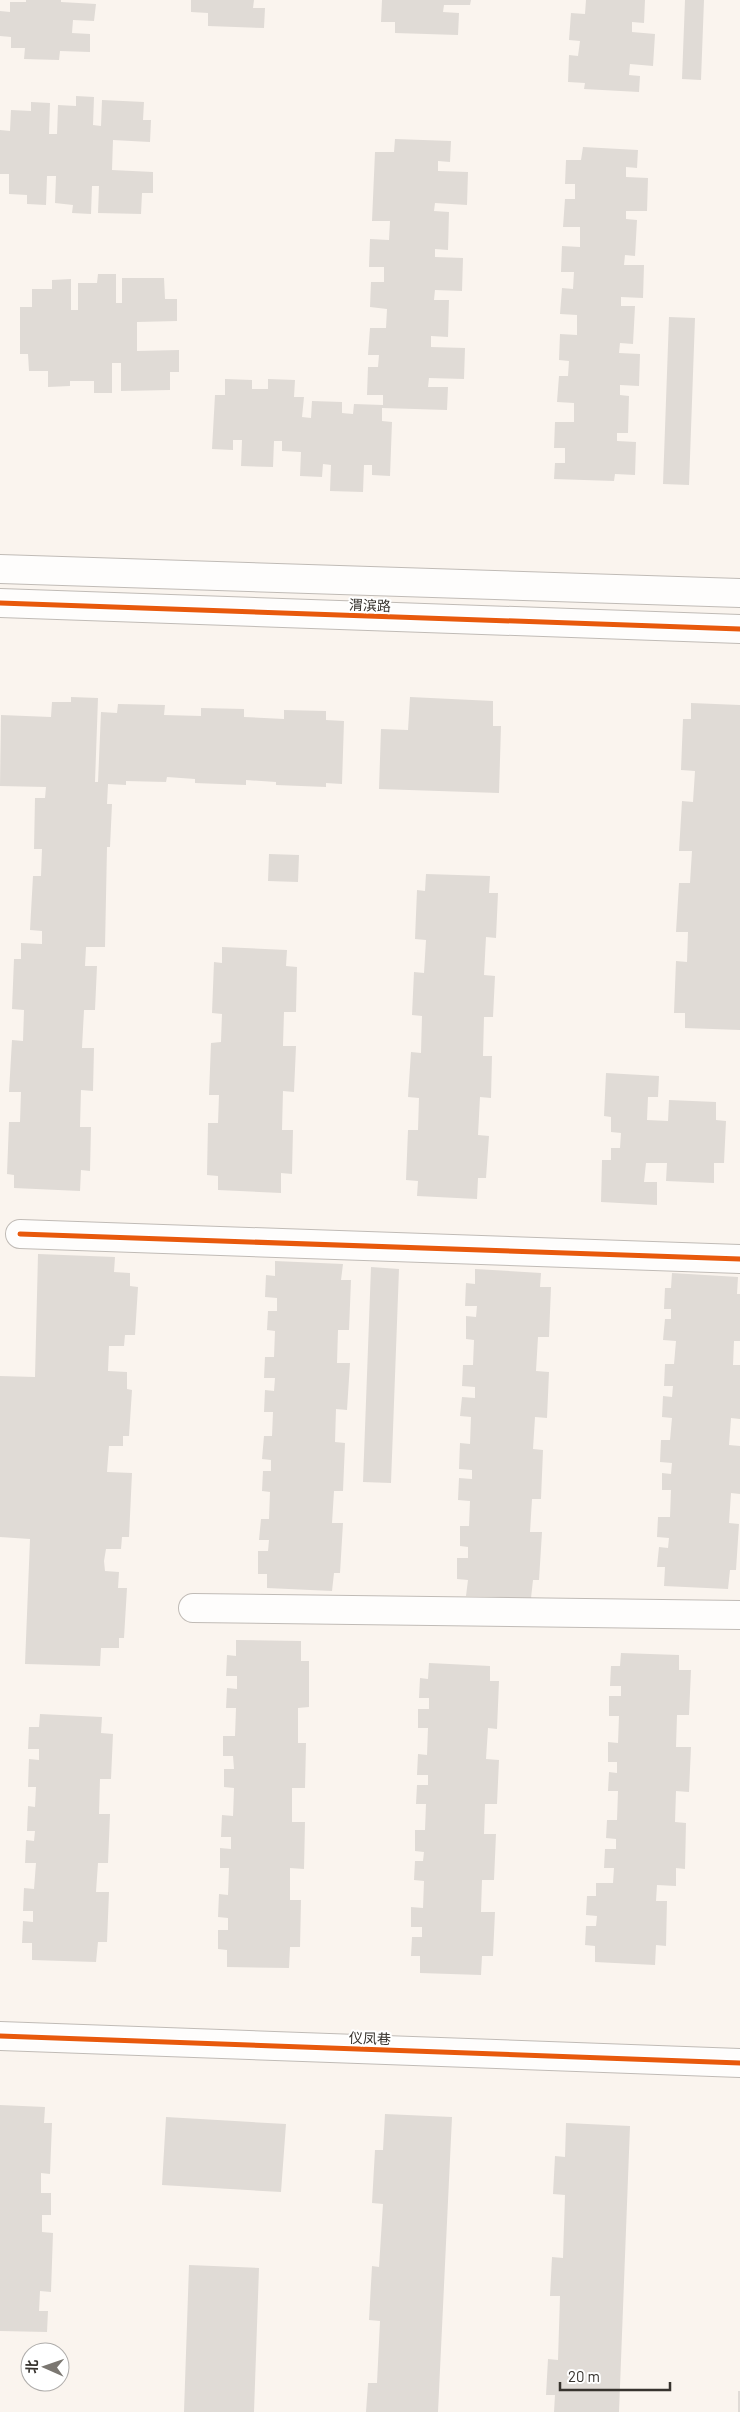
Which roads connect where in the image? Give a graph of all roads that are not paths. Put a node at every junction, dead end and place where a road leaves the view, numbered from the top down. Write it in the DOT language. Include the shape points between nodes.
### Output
graph roads {
  1 [pos="0,569"];
  2 [pos="740,593"];
  3 [pos="0,603"];
  4 [pos="740,629"];
  5 [pos="20,1234"];
  6 [pos="740,1259"];
  7 [pos="193,1608"];
  8 [pos="740,1615"];
  9 [pos="0,2036"];
  10 [pos="740,2063"];
  1 -- 2 [label="street, 渭滨路"];
  3 -- 4 [label="street, 渭滨路"];
  5 -- 6 [label="street"];
  7 -- 8 [label="street"];
  9 -- 10 [label="street, 仪凤巷"];
}
